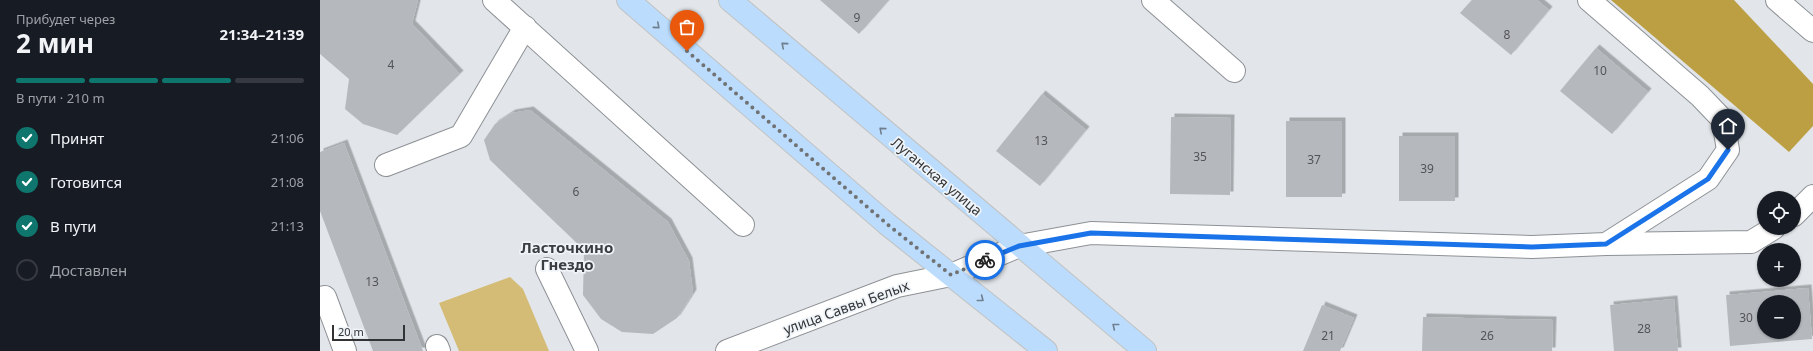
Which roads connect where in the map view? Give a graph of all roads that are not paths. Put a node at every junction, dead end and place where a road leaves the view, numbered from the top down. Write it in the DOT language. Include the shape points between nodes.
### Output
graph roads {
  1 [pos="494,0"];
  2 [pos="628,0"];
  3 [pos="730,0"];
  4 [pos="1153,0"];
  5 [pos="1590,0"];
  6 [pos="1777,0"];
  7 [pos="525,27"];
  8 [pos="1813,31"];
  9 [pos="1234,71"];
  10 [pos="386,165"];
  11 [pos="1813,196"];
  12 [pos="1801,209"];
  13 [pos="742,225"];
  14 [pos="1762,235"];
  15 [pos="1606,244"];
  16 [pos="1019,246"];
  17 [pos="547,269"];
  18 [pos="951,275"];
  19 [pos="320,298"];
  20 [pos="345,351"];
  21 [pos="587,351"];
  22 [pos="727,351"];
  23 [pos="1046,351"];
  24 [pos="1145,351"];
  1 -- 7 [label="street"];
  2 -- 18 [label="main road, one-way" via="887,224"];
  16 -- 3 [label="main road, Луганская улица, one-way"];
  4 -- 9 [label="street"];
  5 -- 15 [label="street" via="1700,96 1723,120 1728,150 1708,179"];
  6 -- 8 [label="street"];
  7 -- 10 [label="street" via="461,136"];
  7 -- 13 [label="street"];
  11 -- 12 [label="street"];
  14 -- 15 [label="street, улица Саввы Белых" via="1751,242"];
  15 -- 16 [label="street, улица Саввы Белых" via="1532,247 1091,233"];
  16 -- 18 [label="street, улица Саввы Белых"];
  24 -- 16 [label="main road, Луганская улица, one-way"];
  17 -- 21 [label="street"];
  18 -- 22 [label="street, улица Саввы Белых" via="897,286"];
  18 -- 23 [label="main road, one-way"];
  19 -- 20 [label="street" via="325,297"];
}
